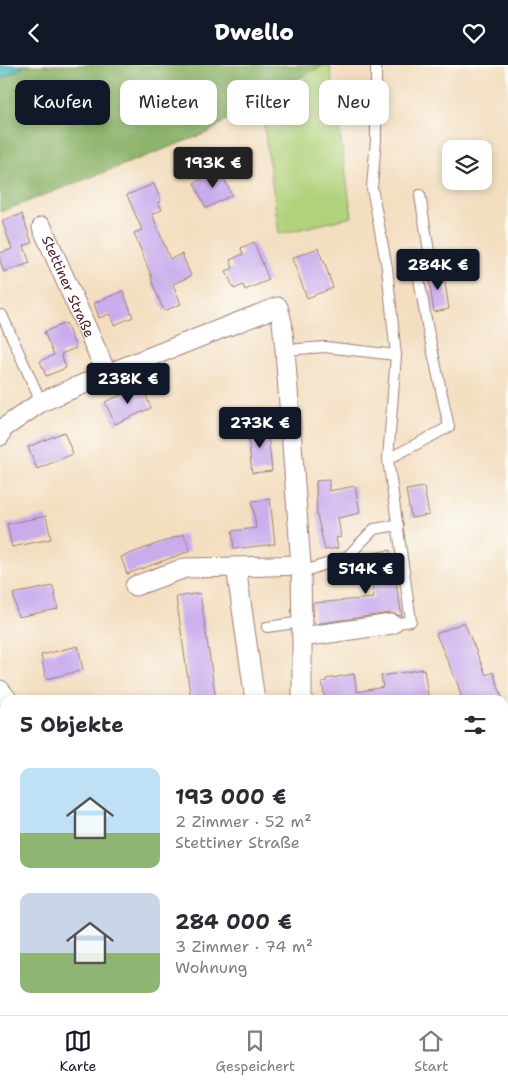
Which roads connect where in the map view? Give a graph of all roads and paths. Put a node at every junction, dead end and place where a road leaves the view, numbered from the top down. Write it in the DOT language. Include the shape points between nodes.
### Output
graph roads {
  1 [pos="376,65"];
  2 [pos="420,195"];
  3 [pos="42,227"];
  4 [pos="443,256"];
  5 [pos="430,258"];
  6 [pos="2,315"];
  7 [pos="285,350"];
  8 [pos="396,355"];
  9 [pos="106,374"];
  10 [pos="41,402"];
  11 [pos="0,436"];
  12 [pos="388,459"];
  13 [pos="398,525"];
  14 [pos="236,567"];
  15 [pos="301,569"];
  16 [pos="135,586"];
  17 [pos="392,624"];
  18 [pos="267,627"];
  19 [pos="302,629"];
  20 [pos="254,695"];
  21 [pos="302,695"];
  1 -- 8 [label="lane" via="372,188 387,268"];
  2 -- 5 [label="lane"];
  3 -- 9 [label="street, Stettiner Straße"];
  4 -- 5 [label="lane"];
  5 -- 12 [label="lane" via="416,261 449,427"];
  6 -- 10 [label="lane"];
  7 -- 8 [label="lane" via="325,347"];
  7 -- 9 [label="street" via="278,307"];
  7 -- 15 [label="street"];
  8 -- 12 [label="lane"];
  9 -- 10 [label="street"];
  10 -- 11 [label="street" via="2,429"];
  12 -- 13 [label="lane"];
  13 -- 15 [label="lane" via="374,529 347,557"];
  13 -- 17 [label="lane" via="410,621"];
  14 -- 15 [label="street"];
  14 -- 16 [label="street" via="185,568"];
  14 -- 20 [label="street"];
  15 -- 19 [label="street"];
  17 -- 19 [label="street"];
  18 -- 19 [label="lane"];
  19 -- 21 [label="street"];
}
